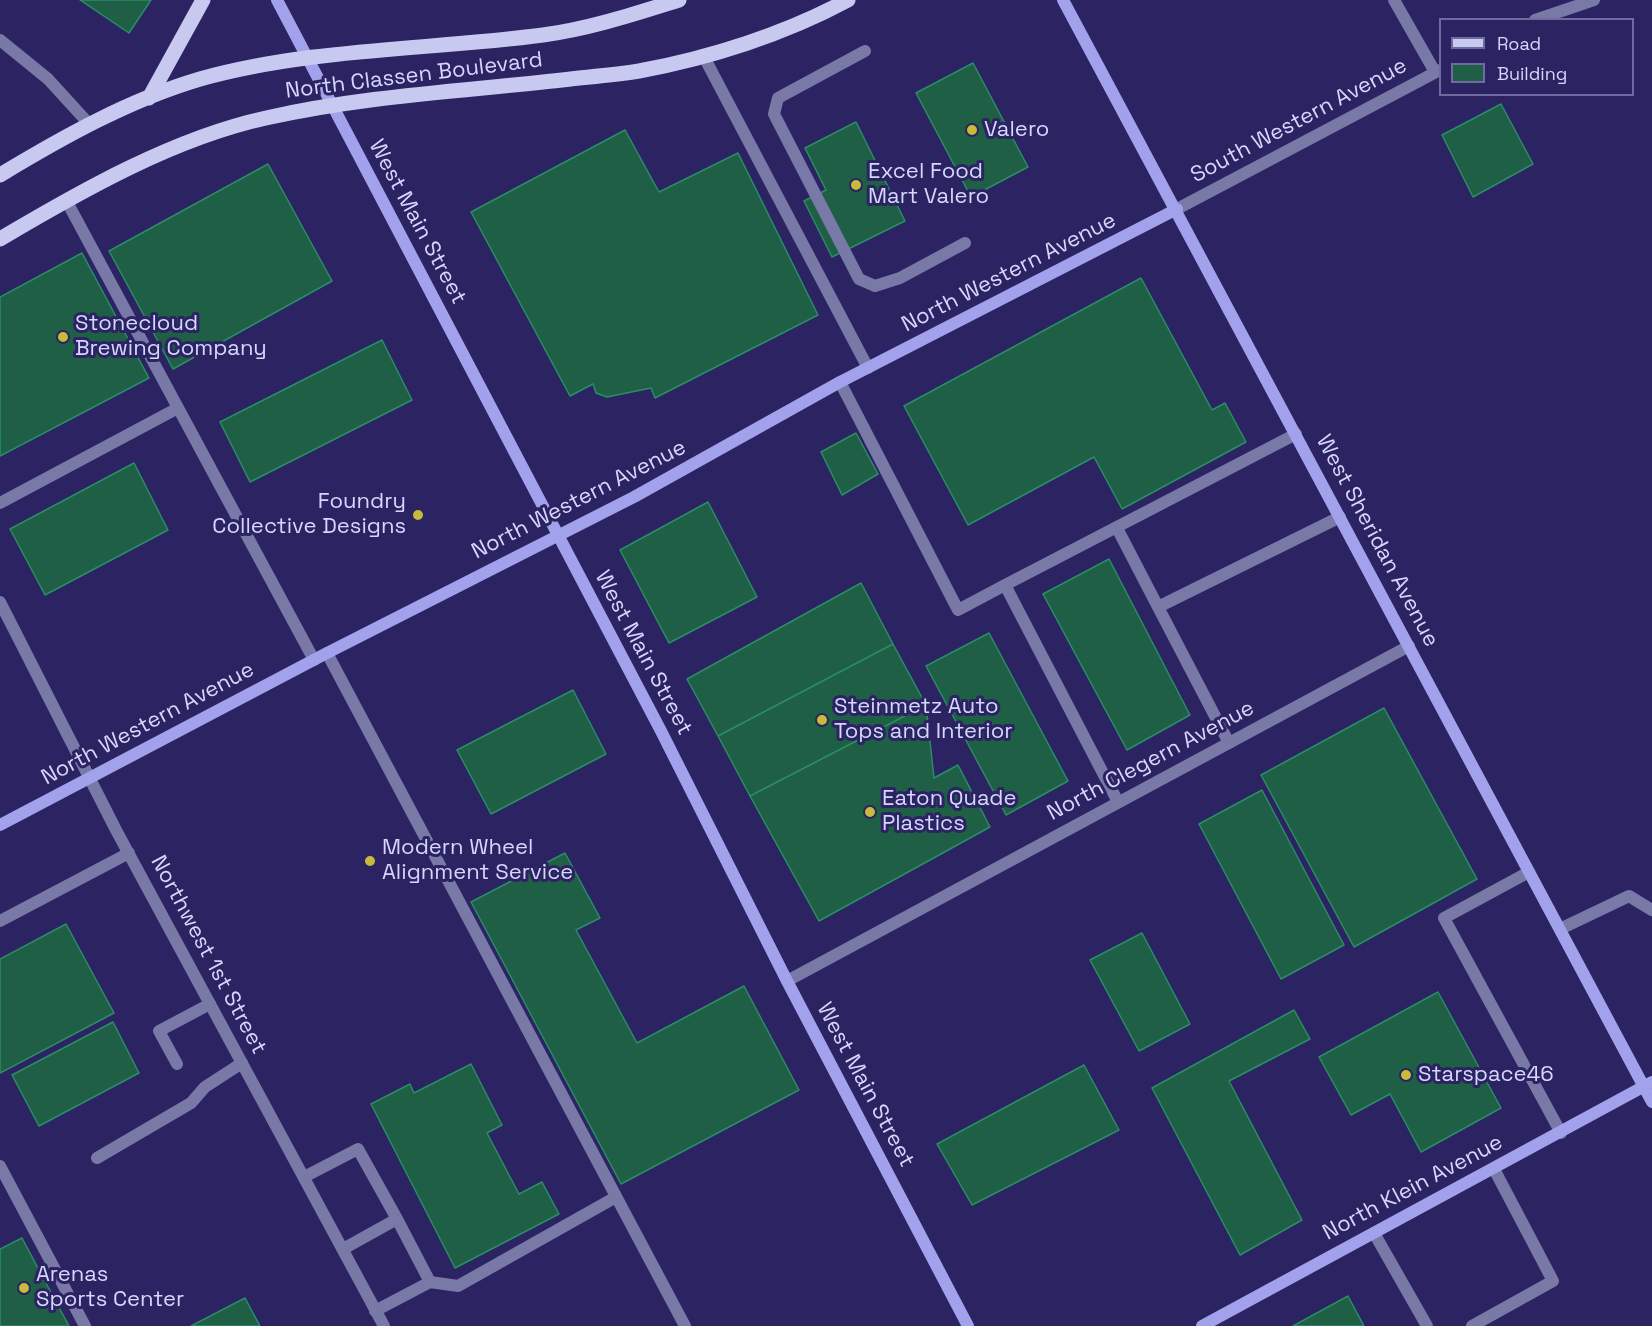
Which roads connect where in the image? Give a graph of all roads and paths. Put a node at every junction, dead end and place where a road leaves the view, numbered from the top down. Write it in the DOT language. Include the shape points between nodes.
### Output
graph roads {
  1 [pos="202,0"];
  2 [pos="277,0"];
  3 [pos="677,0"];
  4 [pos="848,0"];
  5 [pos="1063,0"];
  6 [pos="1394,0"];
  7 [pos="1594,0"];
  8 [pos="1541,18"];
  9 [pos="0,40"];
  10 [pos="865,51"];
  11 [pos="703,55"];
  12 [pos="307,58"];
  13 [pos="1438,71"];
  14 [pos="149,98"];
  15 [pos="332,106"];
  16 [pos="90,124"];
  17 [pos="0,175"];
  18 [pos="66,200"];
  19 [pos="1177,209"];
  20 [pos="0,239"];
  21 [pos="965,243"];
  22 [pos="868,368"];
  23 [pos="840,382"];
  24 [pos="178,408"];
  25 [pos="1296,434"];
  26 [pos="0,503"];
  27 [pos="1340,517"];
  28 [pos="1117,528"];
  29 [pos="557,535"];
  30 [pos="1005,585"];
  31 [pos="0,602"];
  32 [pos="1158,607"];
  33 [pos="1409,646"];
  34 [pos="327,653"];
  35 [pos="314,660"];
  36 [pos="1229,742"];
  37 [pos="91,777"];
  38 [pos="1118,802"];
  39 [pos="0,825"];
  40 [pos="129,853"];
  41 [pos="1529,872"];
  42 [pos="1652,910"];
  43 [pos="0,921"];
  44 [pos="1560,929"];
  45 [pos="787,981"];
  46 [pos="210,1004"];
  47 [pos="242,1063"];
  48 [pos="177,1064"];
  49 [pos="1648,1085"];
  50 [pos="1652,1102"];
  51 [pos="1561,1133"];
  52 [pos="97,1158"];
  53 [pos="0,1166"];
  54 [pos="1494,1169"];
  55 [pos="304,1177"];
  56 [pos="616,1197"];
  57 [pos="397,1219"];
  58 [pos="1374,1233"];
  59 [pos="343,1249"];
  60 [pos="430,1282"];
  61 [pos="375,1311"];
  62 [pos="85,1326"];
  63 [pos="384,1326"];
  64 [pos="685,1326"];
  65 [pos="968,1326"];
  66 [pos="1202,1326"];
  67 [pos="1427,1326"];
  68 [pos="1472,1326"];
  1 -- 14 [label="main road"];
  2 -- 12 [label="street, West Main Street"];
  3 -- 12 [label="main road, North Classen Boulevard" via="545,35"];
  4 -- 11 [label="main road, North Classen Boulevard" via="772,34"];
  5 -- 19 [label="street, West Sheridan Avenue"];
  6 -- 13 [label="street"];
  7 -- 8 [label="street"];
  9 -- 16 [label="street" via="48,79"];
  10 -- 21 [label="street" via="778,98 774,114 814,195 859,279 875,286 900,278"];
  11 -- 15 [label="main road, North Classen Boulevard" via="639,71"];
  11 -- 22 [label="street"];
  12 -- 14 [label="main road, North Classen Boulevard" via="242,69"];
  12 -- 15 [label="street, West Main Street"];
  13 -- 19 [label="street, South Western Avenue"];
  14 -- 16 [label="main road, North Classen Boulevard"];
  15 -- 18 [label="main road, North Classen Boulevard" via="266,118 184,144"];
  15 -- 29 [label="street, West Main Street"];
  16 -- 17 [label="main road, North Classen Boulevard"];
  18 -- 20 [label="main road, North Classen Boulevard"];
  18 -- 24 [label="street"];
  19 -- 22 [label="street, North Western Avenue"];
  19 -- 25 [label="street, West Sheridan Avenue"];
  22 -- 23 [label="street, North Western Avenue"];
  23 -- 29 [label="street, North Western Avenue" via="714,454"];
  23 -- 30 [label="street" via="958,610"];
  24 -- 26 [label="street"];
  24 -- 35 [label="street"];
  25 -- 27 [label="street, West Sheridan Avenue"];
  25 -- 28 [label="street"];
  27 -- 32 [label="street"];
  27 -- 33 [label="street, West Sheridan Avenue"];
  28 -- 30 [label="street"];
  28 -- 32 [label="street"];
  29 -- 34 [label="street, North Western Avenue"];
  29 -- 45 [label="street, West Main Street" via="661,730"];
  30 -- 38 [label="street"];
  31 -- 37 [label="street, Northwest 1st Street"];
  32 -- 36 [label="street"];
  33 -- 36 [label="street, North Clegern Avenue"];
  33 -- 41 [label="street, West Sheridan Avenue"];
  34 -- 35 [label="street, North Western Avenue"];
  34 -- 56 [label="street"];
  35 -- 37 [label="street, North Western Avenue"];
  36 -- 38 [label="street, North Clegern Avenue"];
  37 -- 39 [label="street, North Western Avenue"];
  37 -- 40 [label="street, Northwest 1st Street"];
  38 -- 45 [label="street, North Clegern Avenue"];
  40 -- 43 [label="street"];
  40 -- 46 [label="street, Northwest 1st Street"];
  41 -- 44 [label="street, West Sheridan Avenue"];
  41 -- 51 [label="street" via="1444,918"];
  42 -- 44 [label="street" via="1629,896"];
  44 -- 49 [label="street, West Sheridan Avenue"];
  45 -- 65 [label="street, West Main Street"];
  46 -- 47 [label="street, Northwest 1st Street"];
  46 -- 48 [label="street" via="159,1031"];
  47 -- 52 [label="street" via="205,1087 191,1103"];
  47 -- 55 [label="street, Northwest 1st Street"];
  49 -- 50 [label="street, West Sheridan Avenue"];
  49 -- 51 [label="street, North Klein Avenue"];
  51 -- 54 [label="street, North Klein Avenue"];
  53 -- 62 [label="street"];
  54 -- 58 [label="street, North Klein Avenue"];
  54 -- 68 [label="street" via="1553,1281"];
  55 -- 57 [label="street" via="358,1149"];
  55 -- 59 [label="street, Northwest 1st Street"];
  56 -- 60 [label="street" via="458,1286"];
  56 -- 64 [label="street"];
  57 -- 59 [label="street"];
  57 -- 60 [label="street"];
  58 -- 66 [label="street, North Klein Avenue"];
  58 -- 67 [label="street"];
  59 -- 61 [label="street, Northwest 1st Street"];
  60 -- 61 [label="street"];
  61 -- 63 [label="street, Northwest 1st Street"];
}
